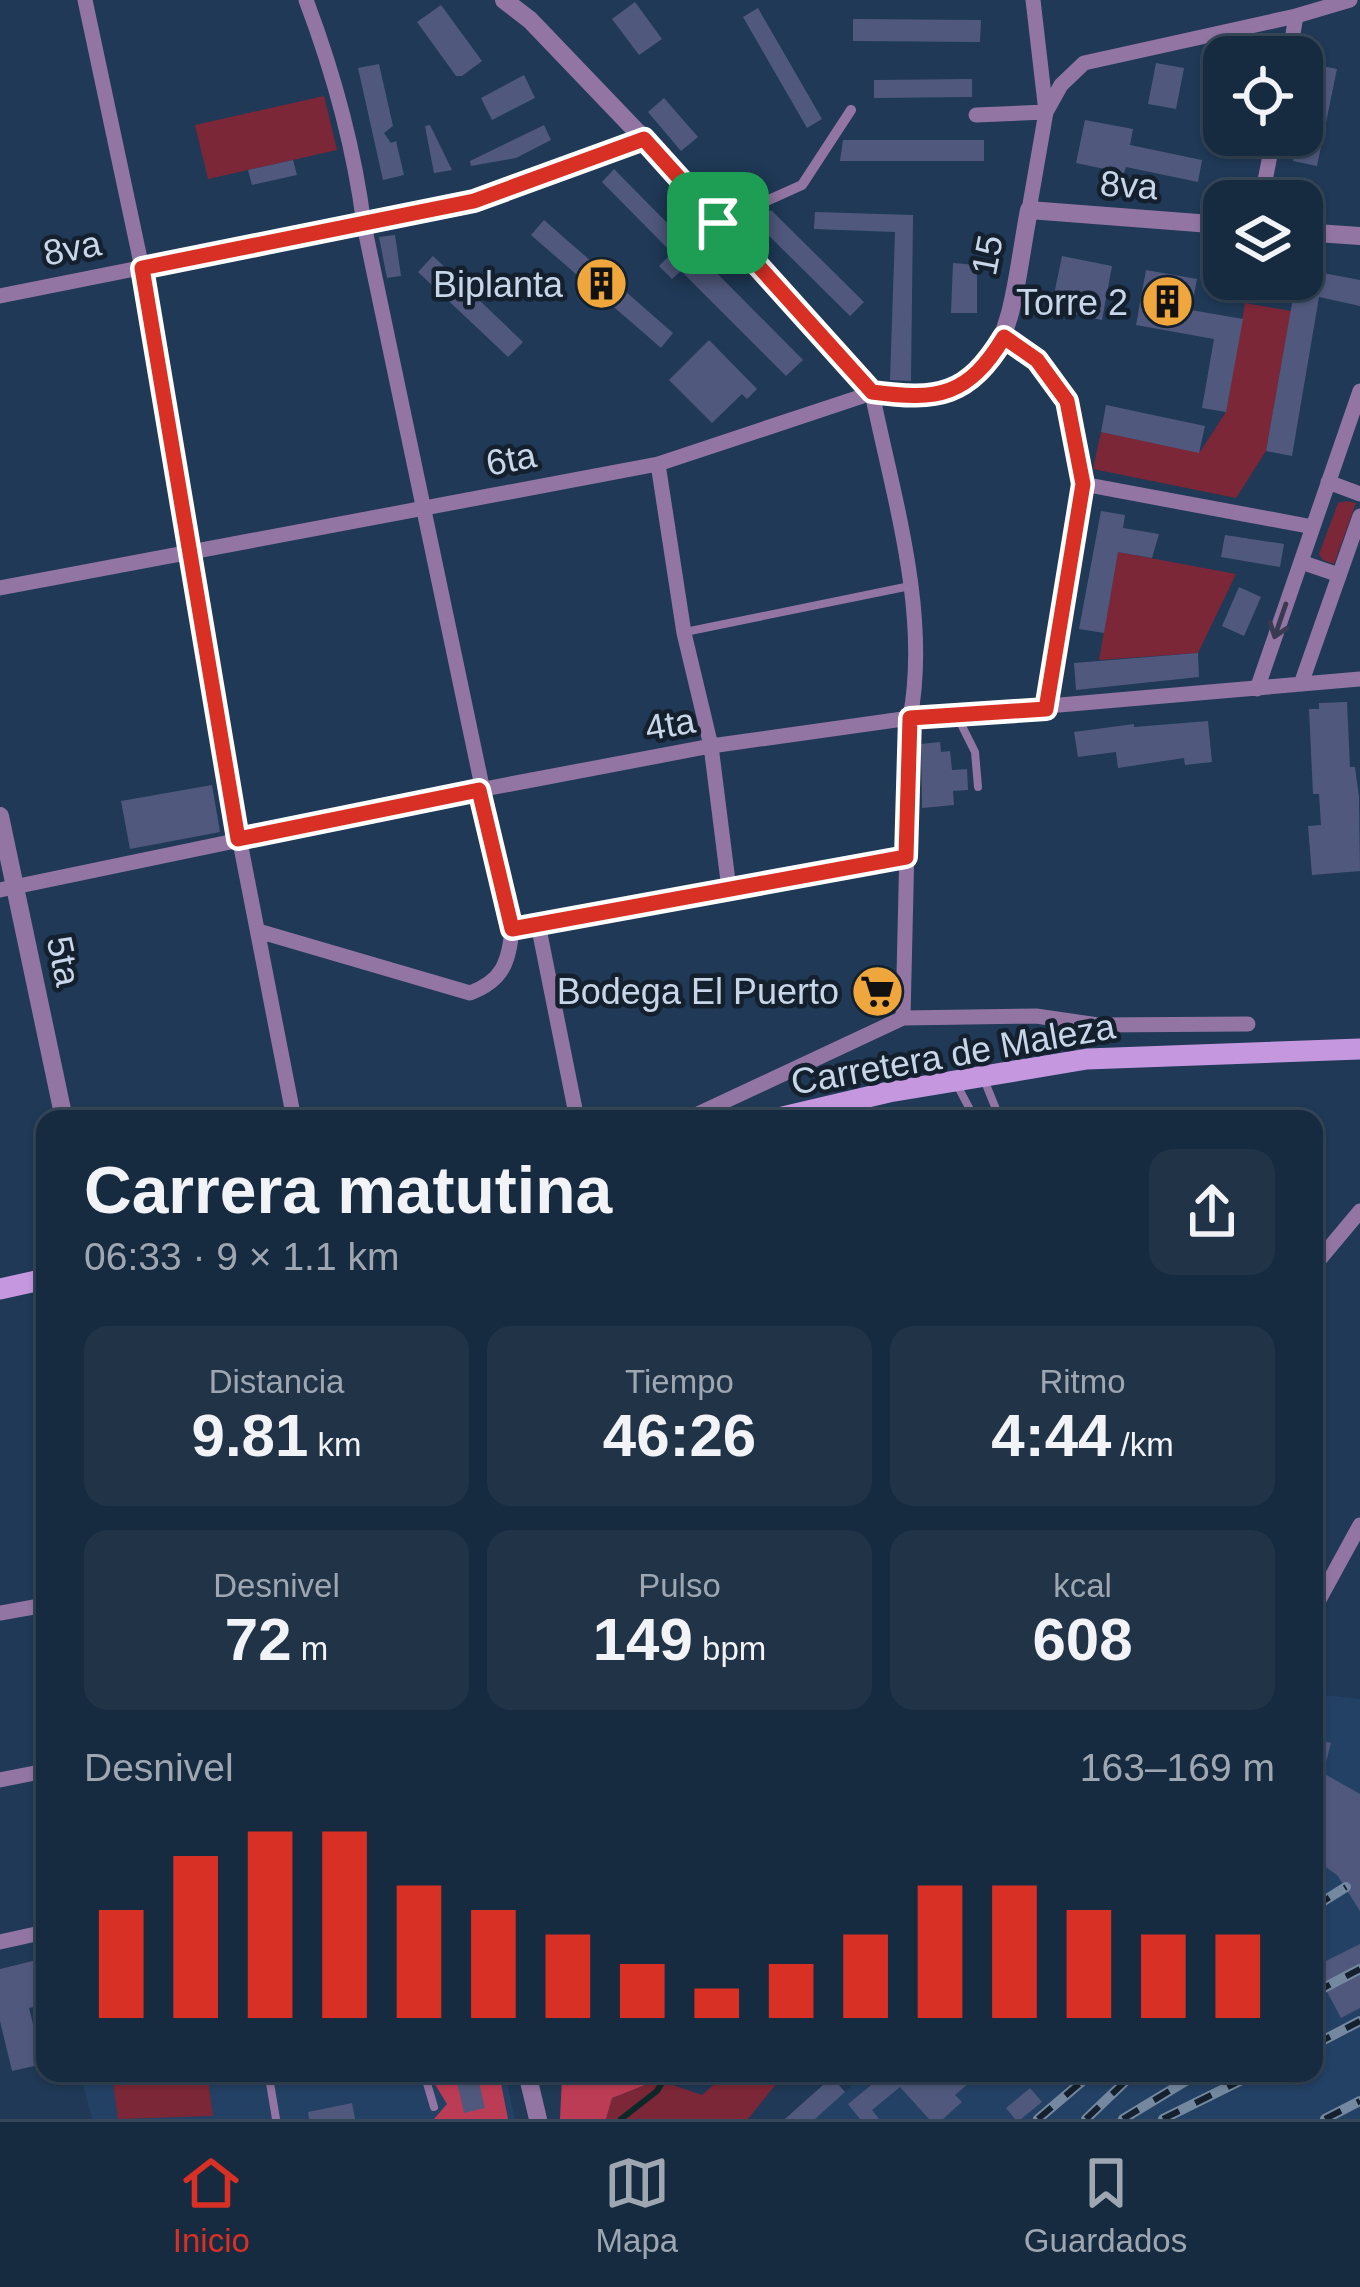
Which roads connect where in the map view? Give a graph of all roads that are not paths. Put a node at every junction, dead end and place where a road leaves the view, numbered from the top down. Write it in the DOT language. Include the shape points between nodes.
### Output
graph roads {
  1 [pos="85,0"];
  2 [pos="306,0"];
  3 [pos="505,0"];
  4 [pos="1033,0"];
  5 [pos="1350,0"];
  6 [pos="1296,16"];
  7 [pos="1293,36"];
  8 [pos="851,110"];
  9 [pos="1046,112"];
  10 [pos="976,115"];
  11 [pos="644,139"];
  12 [pos="1029,210"];
  13 [pos="718,223"];
  14 [pos="1203,223"];
  15 [pos="364,224"];
  16 [pos="1323,233"];
  17 [pos="1360,236"];
  18 [pos="142,268"];
  19 [pos="0,296"];
  20 [pos="1004,337"];
  21 [pos="1360,391"];
  22 [pos="872,392"];
  23 [pos="658,464"];
  24 [pos="1328,482"];
  25 [pos="1083,484"];
  26 [pos="1360,494"];
  27 [pos="426,509"];
  28 [pos="1360,516"];
  29 [pos="1313,526"];
  30 [pos="191,553"];
  31 [pos="1301,562"];
  32 [pos="1340,575"];
  33 [pos="910,586"];
  34 [pos="0,588"];
  35 [pos="684,633"];
  36 [pos="1360,681"];
  37 [pos="1301,685"];
  38 [pos="1256,689"];
  39 [pos="1046,709"];
  40 [pos="957,715"];
  41 [pos="910,718"];
  42 [pos="711,746"];
  43 [pos="978,787"];
  44 [pos="479,790"];
  45 [pos="0,816"];
  46 [pos="238,839"];
  47 [pos="906,857"];
  48 [pos="7,889"];
  49 [pos="730,890"];
  50 [pos="538,924"];
  51 [pos="512,929"];
  52 [pos="258,931"];
  53 [pos="903,1018"];
  54 [pos="1249,1024"];
  55 [pos="1360,1049"];
  56 [pos="982,1075"];
  57 [pos="954,1080"];
  58 [pos="62,1110"];
  59 [pos="292,1110"];
  60 [pos="575,1110"];
  61 [pos="706,1110"];
  62 [pos="816,1110"];
  63 [pos="969,1110"];
  64 [pos="996,1110"];
  65 [pos="1360,1211"];
  66 [pos="1323,1255"];
  67 [pos="36,1281"];
  68 [pos="0,1288"];
  69 [pos="1360,1525"];
  70 [pos="1323,1593"];
  71 [pos="36,1607"];
  72 [pos="0,1613"];
  73 [pos="36,1773"];
  74 [pos="0,1780"];
  75 [pos="36,1934"];
  76 [pos="0,1942"];
  77 [pos="270,2082"];
  78 [pos="427,2082"];
  79 [pos="529,2082"];
  80 [pos="434,2107"];
  81 [pos="276,2119"];
  82 [pos="538,2119"];
  1 -- 18 [label="street"];
  2 -- 15 [label="street" via="337,82"];
  3 -- 11 [label="street"];
  4 -- 9 [label="street, 15"];
  5 -- 6 [label="street"];
  6 -- 7 [label="street"];
  6 -- 9 [label="street" via="1084,63"];
  8 -- 13 [label="street" via="802,185"];
  9 -- 10 [label="street"];
  9 -- 12 [label="street, 15"];
  11 -- 13 [label="street"];
  11 -- 15 [label="street, 8va" via="474,201"];
  12 -- 14 [label="street, 8va"];
  12 -- 20 [label="street, 15"];
  13 -- 22 [label="street"];
  15 -- 18 [label="street, 8va"];
  15 -- 27 [label="street"];
  16 -- 17 [label="street"];
  18 -- 19 [label="street, 8va"];
  18 -- 30 [label="street"];
  20 -- 22 [label="street, 6ta" via="985,369 959,387 916,398"];
  20 -- 25 [label="street" via="1037,360 1067,401"];
  21 -- 24 [label="street"];
  22 -- 23 [label="street, 6ta"];
  22 -- 33 [label="street"];
  23 -- 27 [label="street, 6ta"];
  23 -- 35 [label="street"];
  24 -- 26 [label="street"];
  24 -- 29 [label="street"];
  25 -- 29 [label="street"];
  25 -- 39 [label="street"];
  27 -- 30 [label="street, 6ta"];
  27 -- 44 [label="street"];
  28 -- 32 [label="street"];
  29 -- 31 [label="street"];
  30 -- 34 [label="street, 6ta"];
  30 -- 46 [label="street"];
  31 -- 32 [label="street"];
  31 -- 38 [label="street, one-way"];
  32 -- 37 [label="street"];
  33 -- 35 [label="lane"];
  33 -- 41 [label="street"];
  35 -- 42 [label="street"];
  36 -- 37 [label="street, 4ta"];
  37 -- 38 [label="street, 4ta"];
  38 -- 39 [label="street, 4ta"];
  39 -- 40 [label="street, 4ta"];
  40 -- 41 [label="street, 4ta"];
  40 -- 43 [label="lane" via="975,752"];
  41 -- 42 [label="street, 4ta"];
  41 -- 47 [label="street"];
  42 -- 44 [label="street, 4ta"];
  42 -- 49 [label="street"];
  44 -- 46 [label="street, 4ta"];
  44 -- 51 [label="street"];
  45 -- 48 [label="street, 5ta"];
  46 -- 48 [label="street, 4ta"];
  46 -- 52 [label="street"];
  47 -- 49 [label="street"];
  47 -- 53 [label="street"];
  48 -- 58 [label="street, 5ta"];
  49 -- 50 [label="street"];
  50 -- 51 [label="street"];
  50 -- 60 [label="street"];
  51 -- 52 [label="street" via="509,959 493,985 470,993"];
  52 -- 59 [label="street"];
  53 -- 54 [label="street"];
  53 -- 61 [label="street"];
  55 -- 56 [label="main road, Carretera de Maleza" via="1135,1055"];
  56 -- 57 [label="main road, Carretera de Maleza"];
  56 -- 64 [label="lane"];
  57 -- 62 [label="main road, Carretera de Maleza"];
  57 -- 63 [label="lane"];
  65 -- 66 [label="street"];
  67 -- 68 [label="main road"];
  69 -- 70 [label="street"];
  71 -- 72 [label="street"];
  73 -- 74 [label="street"];
  75 -- 76 [label="street"];
  77 -- 81 [label="lane"];
  78 -- 80 [label="lane"];
  79 -- 82 [label="street"];
}
